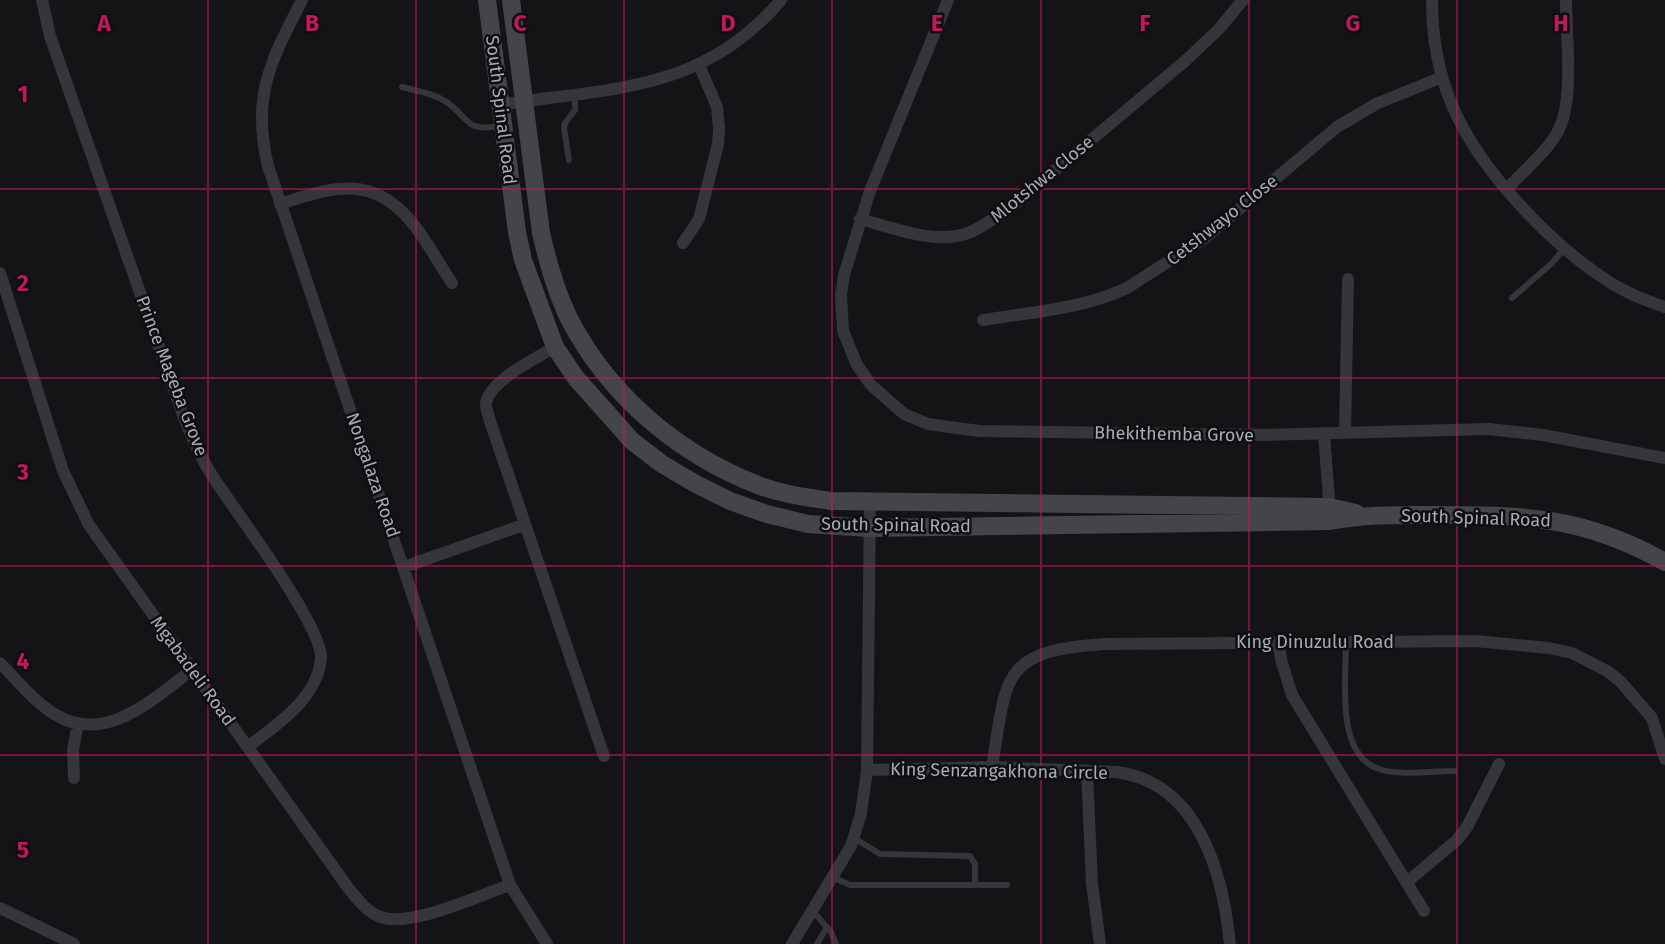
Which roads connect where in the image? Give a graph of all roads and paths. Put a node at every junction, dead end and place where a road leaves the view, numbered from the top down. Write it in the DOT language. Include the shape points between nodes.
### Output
graph roads {
  1 [pos="42,0"];
  2 [pos="302,0"];
  3 [pos="487,0"];
  4 [pos="511,0"];
  5 [pos="781,0"];
  6 [pos="948,0"];
  7 [pos="1243,0"];
  8 [pos="1432,0"];
  9 [pos="1566,0"];
  10 [pos="699,65"];
  11 [pos="1442,77"];
  12 [pos="402,87"];
  13 [pos="574,94"];
  14 [pos="524,101"];
  15 [pos="500,105"];
  16 [pos="503,125"];
  17 [pos="569,160"];
  18 [pos="1507,189"];
  19 [pos="280,204"];
  20 [pos="860,219"];
  21 [pos="683,243"];
  22 [pos="1566,247"];
  23 [pos="0,273"];
  24 [pos="1348,279"];
  25 [pos="452,283"];
  26 [pos="1512,298"];
  27 [pos="1665,307"];
  28 [pos="983,320"];
  29 [pos="555,347"];
  30 [pos="1324,433"];
  31 [pos="1345,433"];
  32 [pos="1665,458"];
  33 [pos="870,503"];
  34 [pos="1330,514"];
  35 [pos="523,525"];
  36 [pos="869,528"];
  37 [pos="1665,562"];
  38 [pos="404,567"];
  39 [pos="1278,642"];
  40 [pos="1346,642"];
  41 [pos="0,663"];
  42 [pos="192,670"];
  43 [pos="78,723"];
  44 [pos="248,747"];
  45 [pos="604,756"];
  46 [pos="1665,759"];
  47 [pos="1499,764"];
  48 [pos="992,768"];
  49 [pos="867,770"];
  50 [pos="1087,771"];
  51 [pos="1454,771"];
  52 [pos="74,779"];
  53 [pos="854,838"];
  54 [pos="834,878"];
  55 [pos="1407,882"];
  56 [pos="510,885"];
  57 [pos="975,885"];
  58 [pos="1007,885"];
  59 [pos="0,908"];
  60 [pos="813,911"];
  61 [pos="1424,911"];
  62 [pos="827,927"];
  63 [pos="74,944"];
  64 [pos="547,944"];
  65 [pos="792,944"];
  66 [pos="817,944"];
  67 [pos="836,944"];
  68 [pos="1100,944"];
  69 [pos="1230,944"];
  1 -- 44 [label="street, Prince Mageba Grove" via="50,36 184,418 214,478 320,643 322,657 313,686 288,716"];
  2 -- 19 [label="street, Nongalaza Road" via="274,58 262,96 263,148"];
  3 -- 15 [label="street, South Spinal Road"];
  4 -- 14 [label="street, South Spinal Road"];
  5 -- 10 [label="street" via="749,33"];
  6 -- 20 [label="street"];
  7 -- 20 [label="street, Mlotshwa Close" via="1184,62 1011,207 971,232 942,237"];
  8 -- 11 [label="street"];
  9 -- 18 [label="street" via="1567,93 1562,124 1552,142"];
  10 -- 13 [label="street" via="634,86"];
  10 -- 21 [label="street" via="717,107 718,144 699,219"];
  11 -- 18 [label="street" via="1471,141"];
  11 -- 28 [label="street, Cetshwayo Close" via="1376,104 1337,127 1205,238 1127,288 1083,303"];
  12 -- 16 [label="lane" via="440,98 476,128"];
  13 -- 14 [label="street"];
  13 -- 17 [label="lane" via="575,110 564,128"];
  14 -- 15 [label="street"];
  14 -- 33 [label="street, South Spinal Road" via="548,264 576,332 603,373 654,424 722,469 796,496"];
  15 -- 16 [label="street, South Spinal Road"];
  16 -- 29 [label="street, South Spinal Road" via="523,260"];
  18 -- 22 [label="street"];
  19 -- 25 [label="street" via="341,188 381,196 406,216"];
  19 -- 38 [label="street, Nongalaza Road"];
  20 -- 30 [label="street, Bhekithemba Grove" via="844,275 843,331 871,385 904,414 928,424 979,431"];
  22 -- 26 [label="lane"];
  22 -- 27 [label="street" via="1611,283"];
  23 -- 42 [label="street, Mgabadeli Road" via="63,471 79,507"];
  24 -- 31 [label="street"];
  29 -- 35 [label="street" via="497,385 486,404"];
  29 -- 36 [label="street, South Spinal Road" via="603,410 632,441 663,464 767,514 808,524"];
  30 -- 31 [label="street, Bhekithemba Grove"];
  30 -- 34 [label="street"];
  31 -- 32 [label="street, Bhekithemba Grove" via="1518,431"];
  33 -- 34 [label="street, South Spinal Road"];
  33 -- 36 [label="street, King Senzangakhona Circle"];
  34 -- 36 [label="street, South Spinal Road"];
  34 -- 37 [label="street, South Spinal Road" via="1535,517 1608,535"];
  35 -- 38 [label="street"];
  35 -- 45 [label="street"];
  36 -- 49 [label="street, King Senzangakhona Circle"];
  38 -- 56 [label="street, Nongalaza Road"];
  39 -- 40 [label="street, King Dinuzulu Road"];
  39 -- 48 [label="street, King Dinuzulu Road" via="1104,644 1043,652 1023,663 1009,681"];
  39 -- 55 [label="street" via="1292,695"];
  40 -- 46 [label="street, King Dinuzulu Road" via="1475,641 1572,653 1607,671 1642,704 1658,732"];
  40 -- 51 [label="lane" via="1347,722 1361,758 1385,771"];
  41 -- 43 [label="street" via="55,715"];
  42 -- 43 [label="street" via="136,712 120,719"];
  42 -- 44 [label="street, Mgabadeli Road"];
  43 -- 52 [label="street" via="72,750"];
  44 -- 56 [label="street, Mgabadeli Road" via="349,889 370,911 407,920"];
  47 -- 55 [label="street" via="1468,827"];
  48 -- 49 [label="street, King Senzangakhona Circle"];
  48 -- 50 [label="street, King Senzangakhona Circle"];
  49 -- 53 [label="street, King Senzangakhona Circle"];
  50 -- 68 [label="street"];
  50 -- 69 [label="street, King Senzangakhona Circle" via="1133,774 1174,798 1210,855"];
  53 -- 54 [label="street, King Senzangakhona Circle"];
  53 -- 57 [label="lane" via="880,854 970,856 975,864"];
  54 -- 57 [label="lane" via="850,886"];
  54 -- 60 [label="street, King Senzangakhona Circle"];
  55 -- 61 [label="street"];
  56 -- 64 [label="street, Nongalaza Road"];
  57 -- 58 [label="lane"];
  59 -- 63 [label="street"];
  60 -- 62 [label="lane"];
  60 -- 65 [label="street, King Senzangakhona Circle"];
  62 -- 66 [label="lane"];
  62 -- 67 [label="lane"];
}
